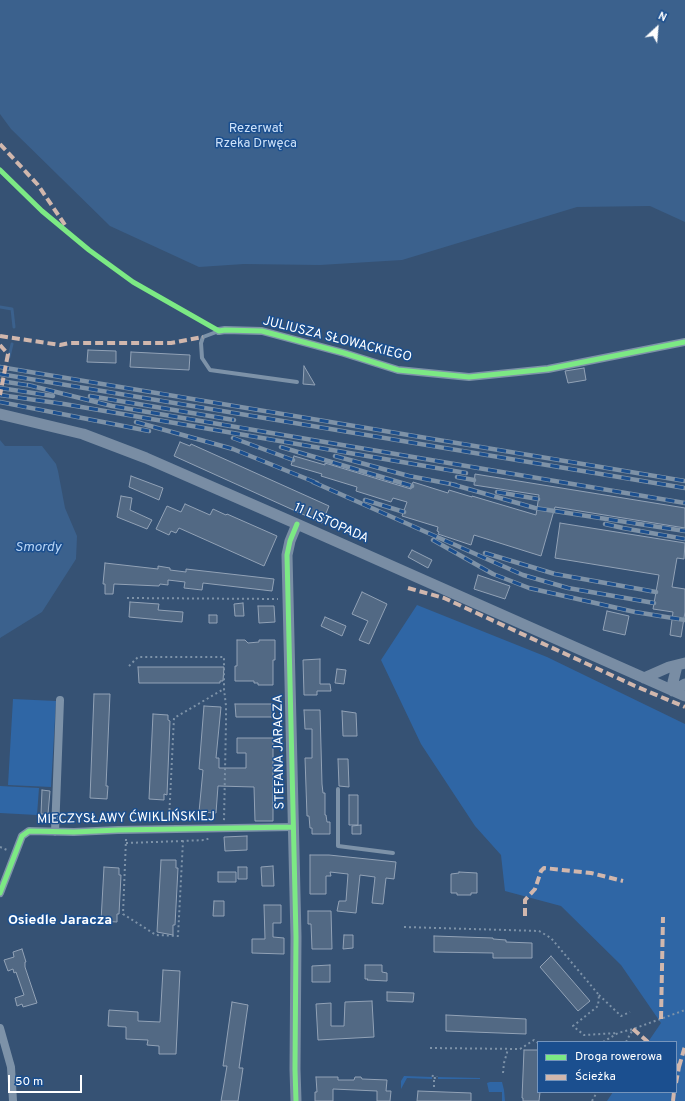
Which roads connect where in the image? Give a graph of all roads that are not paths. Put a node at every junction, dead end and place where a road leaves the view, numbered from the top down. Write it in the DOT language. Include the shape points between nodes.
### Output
graph roads {
  1 [pos="219,331"];
  2 [pos="685,342"];
  3 [pos="297,382"];
  4 [pos="0,414"];
  5 [pos="298,524"];
  6 [pos="681,664"];
  7 [pos="644,678"];
  8 [pos="685,684"];
  9 [pos="673,691"];
  10 [pos="685,696"];
  11 [pos="60,700"];
  12 [pos="338,789"];
  13 [pos="293,827"];
  14 [pos="54,832"];
  15 [pos="393,853"];
  16 [pos="0,893"];
  17 [pos="0,1028"];
  18 [pos="13,1101"];
  19 [pos="296,1101"];
  1 -- 2 [label="street, JULIUSZA SŁOWACKIEGO" via="262,331 398,370 469,377 548,369"];
  1 -- 3 [label="lane" via="203,337 201,344 202,358 210,370"];
  4 -- 5 [label="main road, 11 LISTOPADA" via="83,434 119,447"];
  5 -- 7 [label="main road, 11 LISTOPADA"];
  5 -- 13 [label="main road, STEFANA JARACZA" via="287,555"];
  6 -- 7 [label="main road"];
  6 -- 9 [label="main road" via="672,682"];
  7 -- 9 [label="main road, 11 LISTOPADA"];
  8 -- 9 [label="main road"];
  9 -- 10 [label="main road, 11 LISTOPADA"];
  11 -- 14 [label="street"];
  12 -- 15 [label="lane" via="338,846"];
  13 -- 14 [label="street, MIECZYSŁAWY ĆWIKLIŃSKIEJ"];
  13 -- 19 [label="main road, STEFANA JARACZA"];
  14 -- 16 [label="street, MIECZYSŁAWY ĆWIKLIŃSKIEJ" via="29,831 22,836"];
  17 -- 18 [label="street" via="11,1067"];
}
